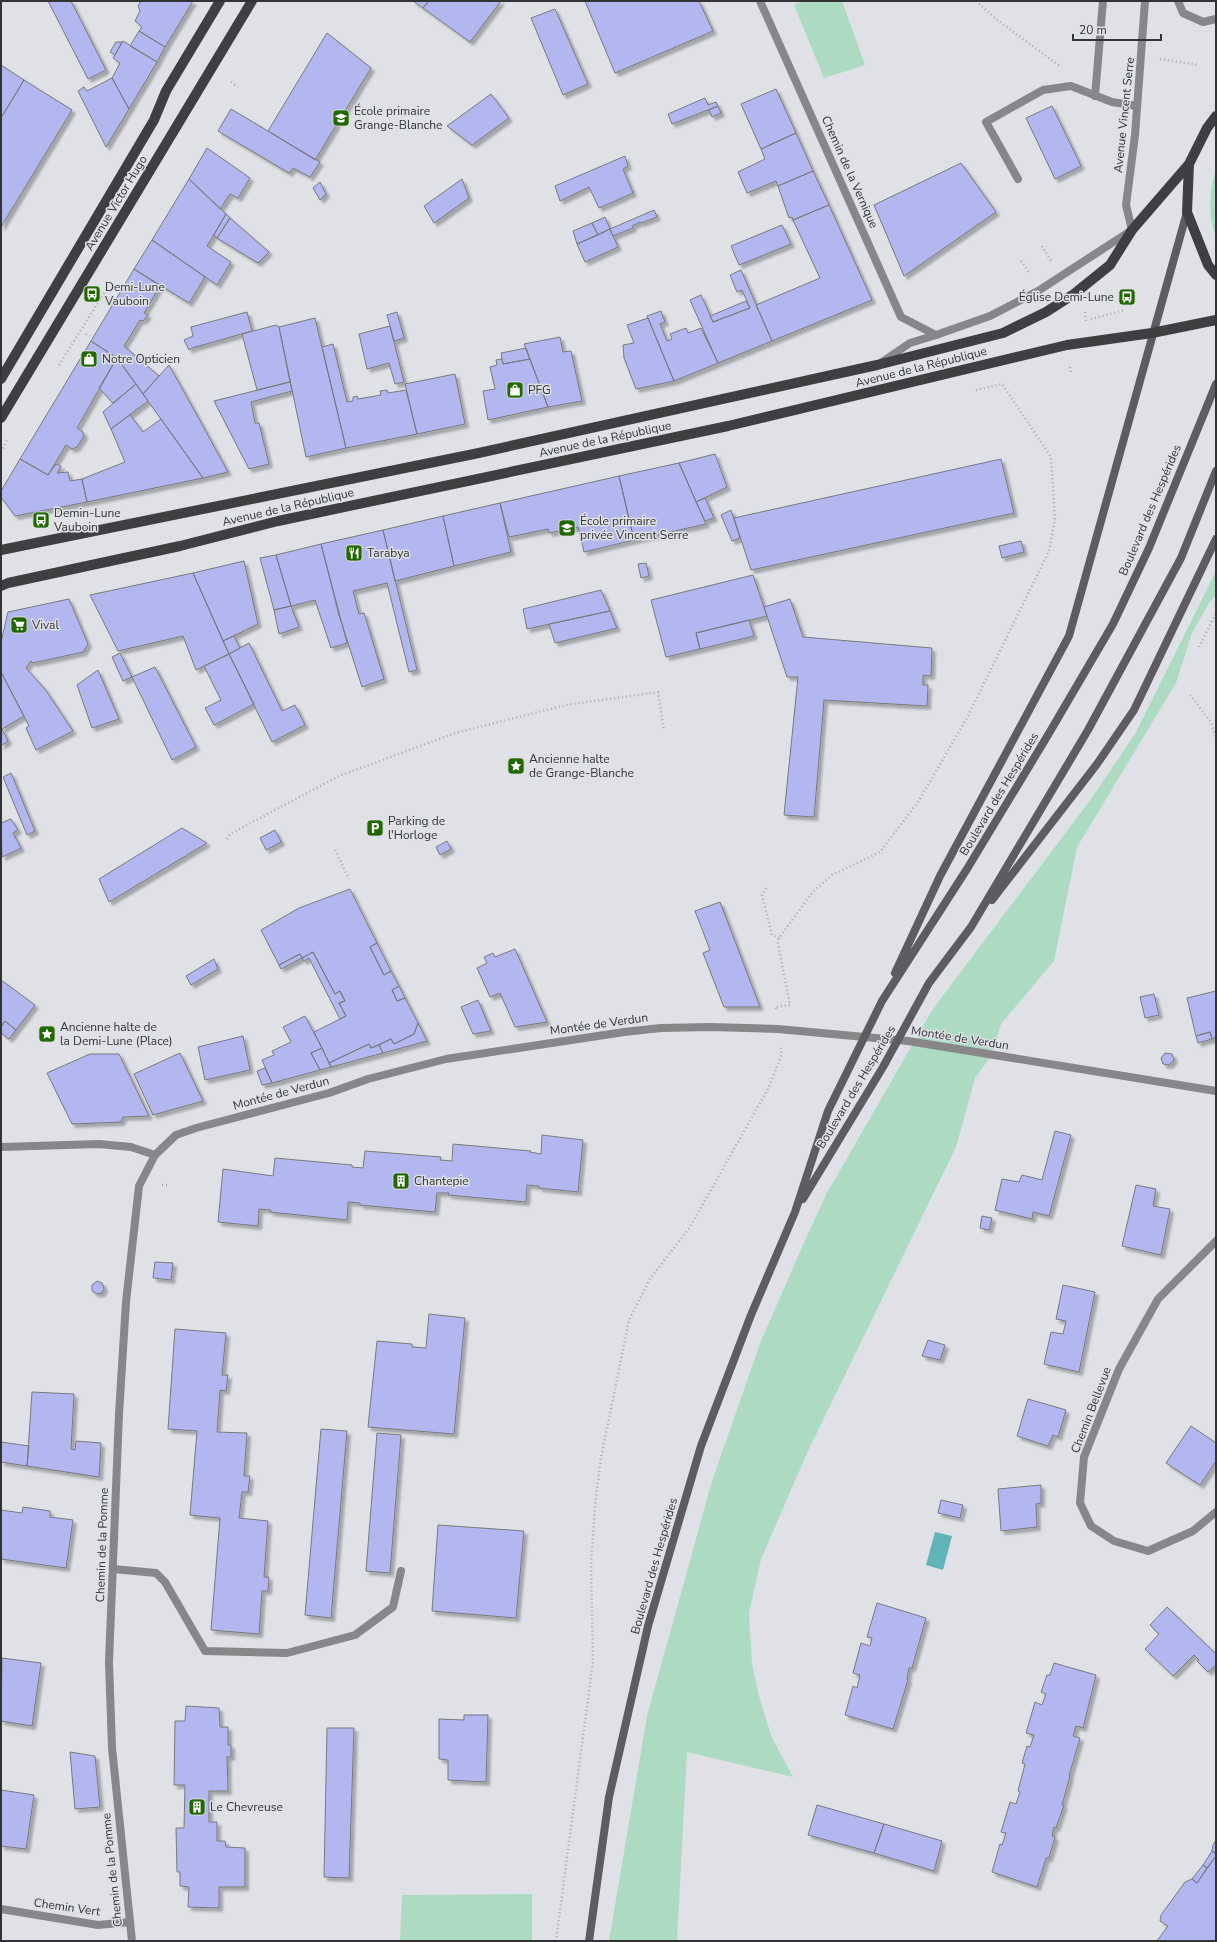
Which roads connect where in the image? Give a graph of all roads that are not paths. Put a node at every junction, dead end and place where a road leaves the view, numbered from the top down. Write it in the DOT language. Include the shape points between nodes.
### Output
graph roads {
  1 [pos="220,1"];
  2 [pos="252,1"];
  3 [pos="760,1"];
  4 [pos="1103,1"];
  5 [pos="1145,1"];
  6 [pos="1178,1"];
  7 [pos="1216,19"];
  8 [pos="1095,96"];
  9 [pos="1137,106"];
  10 [pos="1216,116"];
  11 [pos="1188,164"];
  12 [pos="1018,179"];
  13 [pos="1187,212"];
  14 [pos="1132,230"];
  15 [pos="1216,275"];
  16 [pos="1216,320"];
  17 [pos="1152,333"];
  18 [pos="936,334"];
  19 [pos="877,365"];
  20 [pos="1,379"];
  21 [pos="1216,384"];
  22 [pos="1,418"];
  23 [pos="1216,472"];
  24 [pos="1216,539"];
  25 [pos="1,550"];
  26 [pos="1,586"];
  27 [pos="970,927"];
  28 [pos="882,1001"];
  29 [pos="1216,1091"];
  30 [pos="1,1147"];
  31 [pos="155,1155"];
  32 [pos="795,1212"];
  33 [pos="1216,1241"];
  34 [pos="1216,1512"];
  35 [pos="113,1569"];
  36 [pos="401,1571"];
  37 [pos="1,1909"];
  38 [pos="130,1922"];
  39 [pos="132,1941"];
  40 [pos="589,1941"];
  1 -- 20 [label="main road, Avenue Victor Hugo" via="166,91 154,120"];
  2 -- 22 [label="main road, Avenue Victor Hugo"];
  3 -- 18 [label="street, Chemin de la Vernique" via="901,317"];
  4 -- 8 [label="street"];
  5 -- 9 [label="street, Avenue Vincent Serre"];
  6 -- 7 [label="street" via="1183,13 1203,22"];
  8 -- 9 [label="street" via="1124,105"];
  8 -- 12 [label="street" via="1071,86 1043,90 986,122"];
  9 -- 14 [label="street, Avenue Vincent Serre" via="1126,205"];
  10 -- 11 [label="main road"];
  11 -- 13 [label="main road"];
  11 -- 14 [label="main road, Avenue de la République"];
  13 -- 15 [label="main road" via="1208,265"];
  13 -- 17 [label="main road"];
  14 -- 18 [label="street, Avenue de la République" via="1038,290 990,316"];
  14 -- 19 [label="main road, Avenue de la République" via="1110,265 1074,294 1046,312 1003,333"];
  16 -- 17 [label="main road, Avenue de la République"];
  17 -- 26 [label="main road, Avenue de la République" via="1067,345 728,426 278,521"];
  17 -- 28 [label="main road" via="1069,636 940,876"];
  18 -- 19 [label="street, Avenue de la République" via="910,343"];
  19 -- 25 [label="main road, Avenue de la République" via="474,454"];
  21 -- 28 [label="main road, Boulevard des Hespérides" via="1149,548 1113,624 966,869"];
  23 -- 27 [label="main road, Boulevard des Hespérides" via="1181,558 1088,730"];
  24 -- 27 [label="main road" via="1134,710 1097,764"];
  27 -- 32 [label="main road, Boulevard des Hespérides" via="929,983 883,1067"];
  28 -- 32 [label="main road, Boulevard des Hespérides" via="828,1111"];
  29 -- 31 [label="street, Montée de Verdun" via="908,1042 778,1029 661,1028 446,1059 196,1128 176,1135"];
  30 -- 31 [label="street" via="99,1144 131,1147"];
  31 -- 35 [label="street, Chemin de la Pomme" via="139,1186 126,1302"];
  32 -- 40 [label="main road, Boulevard des Hespérides" via="750,1315 701,1446 648,1626 609,1797"];
  33 -- 34 [label="street, Chemin Bellevue" via="1158,1300 1119,1369 1084,1457 1080,1503 1091,1526 1114,1541 1148,1550 1193,1531"];
  35 -- 36 [label="street" via="156,1573 165,1582 204,1652 287,1653 355,1635 393,1607"];
  35 -- 38 [label="street, Chemin de la Pomme" via="109,1662 112,1748"];
  37 -- 38 [label="street, Chemin Vert" via="98,1925"];
  38 -- 39 [label="street, Chemin de la Pomme"];
}
